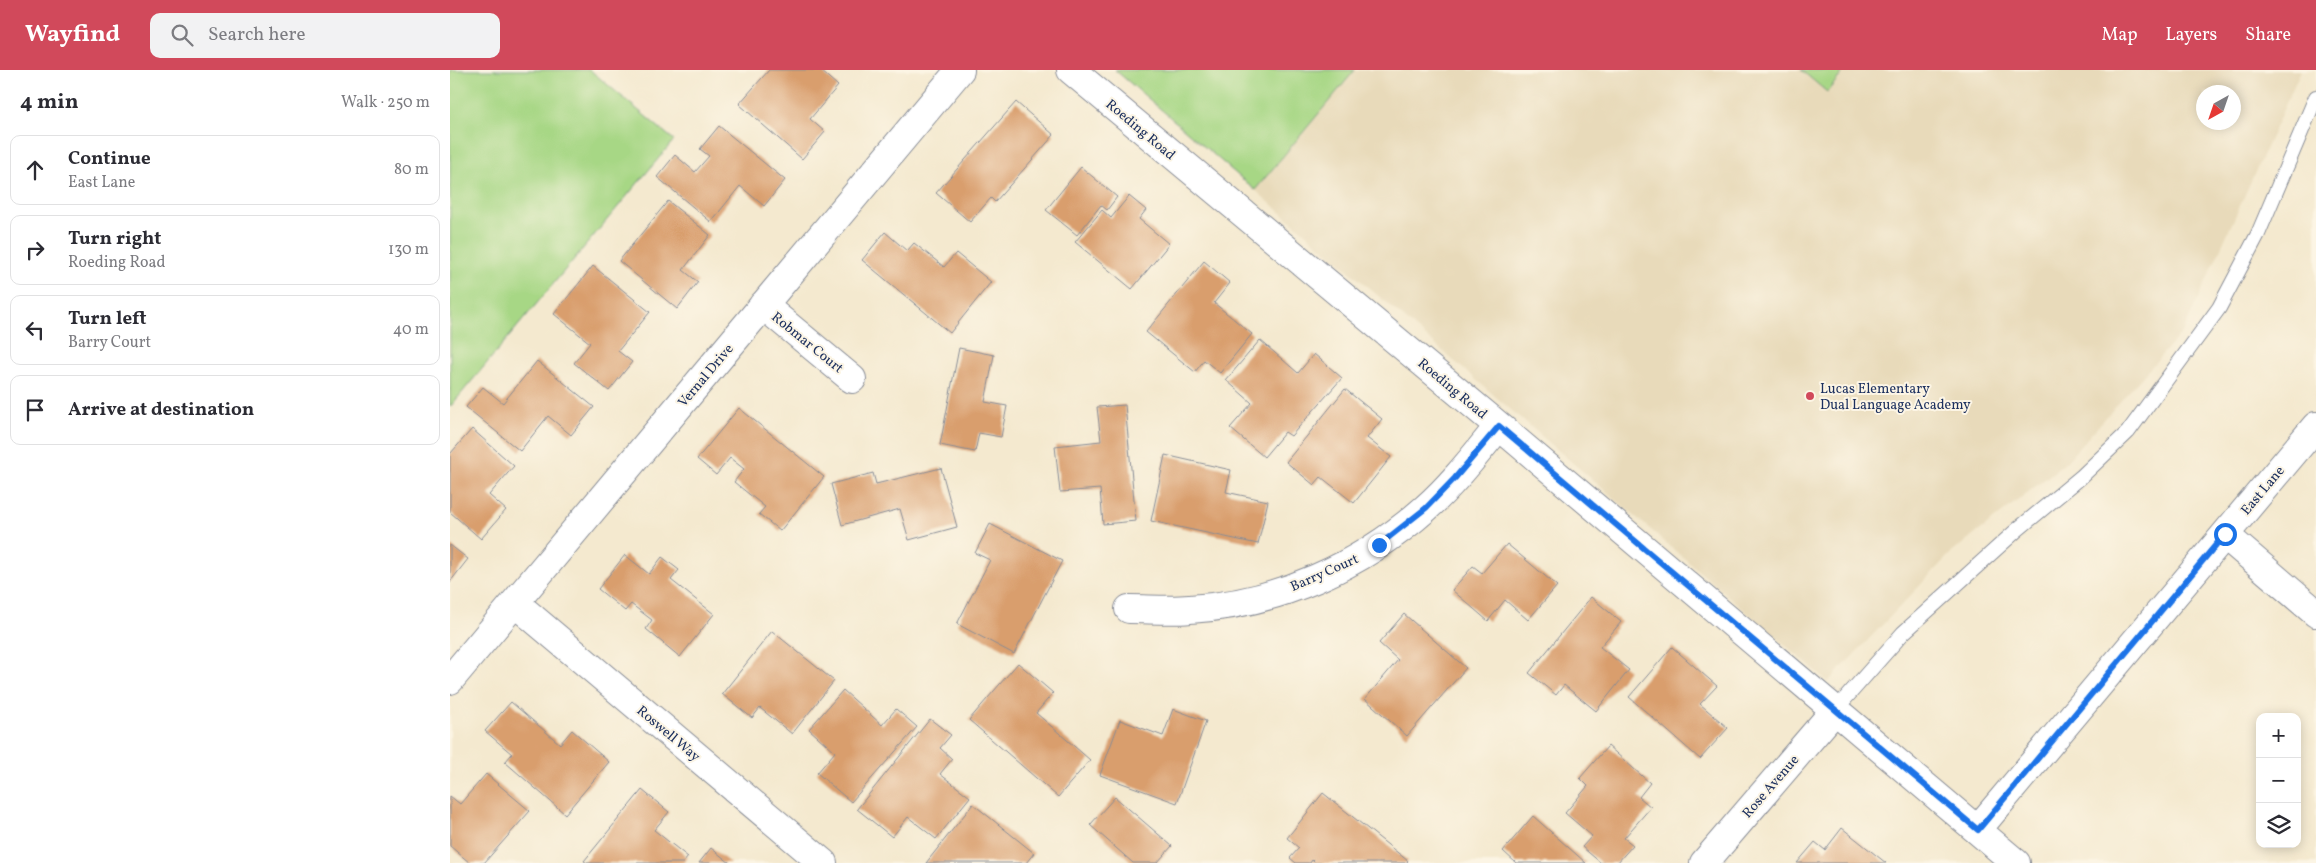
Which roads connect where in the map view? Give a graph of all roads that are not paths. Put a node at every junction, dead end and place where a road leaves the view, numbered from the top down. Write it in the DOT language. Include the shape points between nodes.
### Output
graph roads {
  1 [pos="960,70"];
  2 [pos="1071,70"];
  3 [pos="2316,97"];
  4 [pos="763,306"];
  5 [pos="852,379"];
  6 [pos="1499,426"];
  7 [pos="2316,426"];
  8 [pos="2225,534"];
  9 [pos="514,603"];
  10 [pos="1129,609"];
  11 [pos="2316,613"];
  12 [pos="450,680"];
  13 [pos="1836,709"];
  14 [pos="1978,830"];
  15 [pos="823,863"];
  16 [pos="1704,863"];
  17 [pos="2016,863"];
  1 -- 4 [label="street, Vernal Drive"];
  2 -- 6 [label="street, Roeding Road"];
  3 -- 13 [label="lane" via="2258,234 2219,308 2128,432 1903,633"];
  4 -- 5 [label="street, Robmar Court"];
  4 -- 9 [label="street, Vernal Drive"];
  6 -- 10 [label="street, Barry Court" via="1426,508 1379,545 1344,566 1302,585 1244,602 1190,609"];
  6 -- 13 [label="street, Roeding Road"];
  7 -- 8 [label="street, East Lane"];
  8 -- 11 [label="street"];
  8 -- 14 [label="street, East Lane"];
  9 -- 12 [label="street, Vernal Drive"];
  9 -- 15 [label="street, Roswell Way"];
  13 -- 14 [label="street, Roeding Road"];
  13 -- 16 [label="street, Rose Avenue"];
  14 -- 17 [label="street, Roeding Road"];
}
